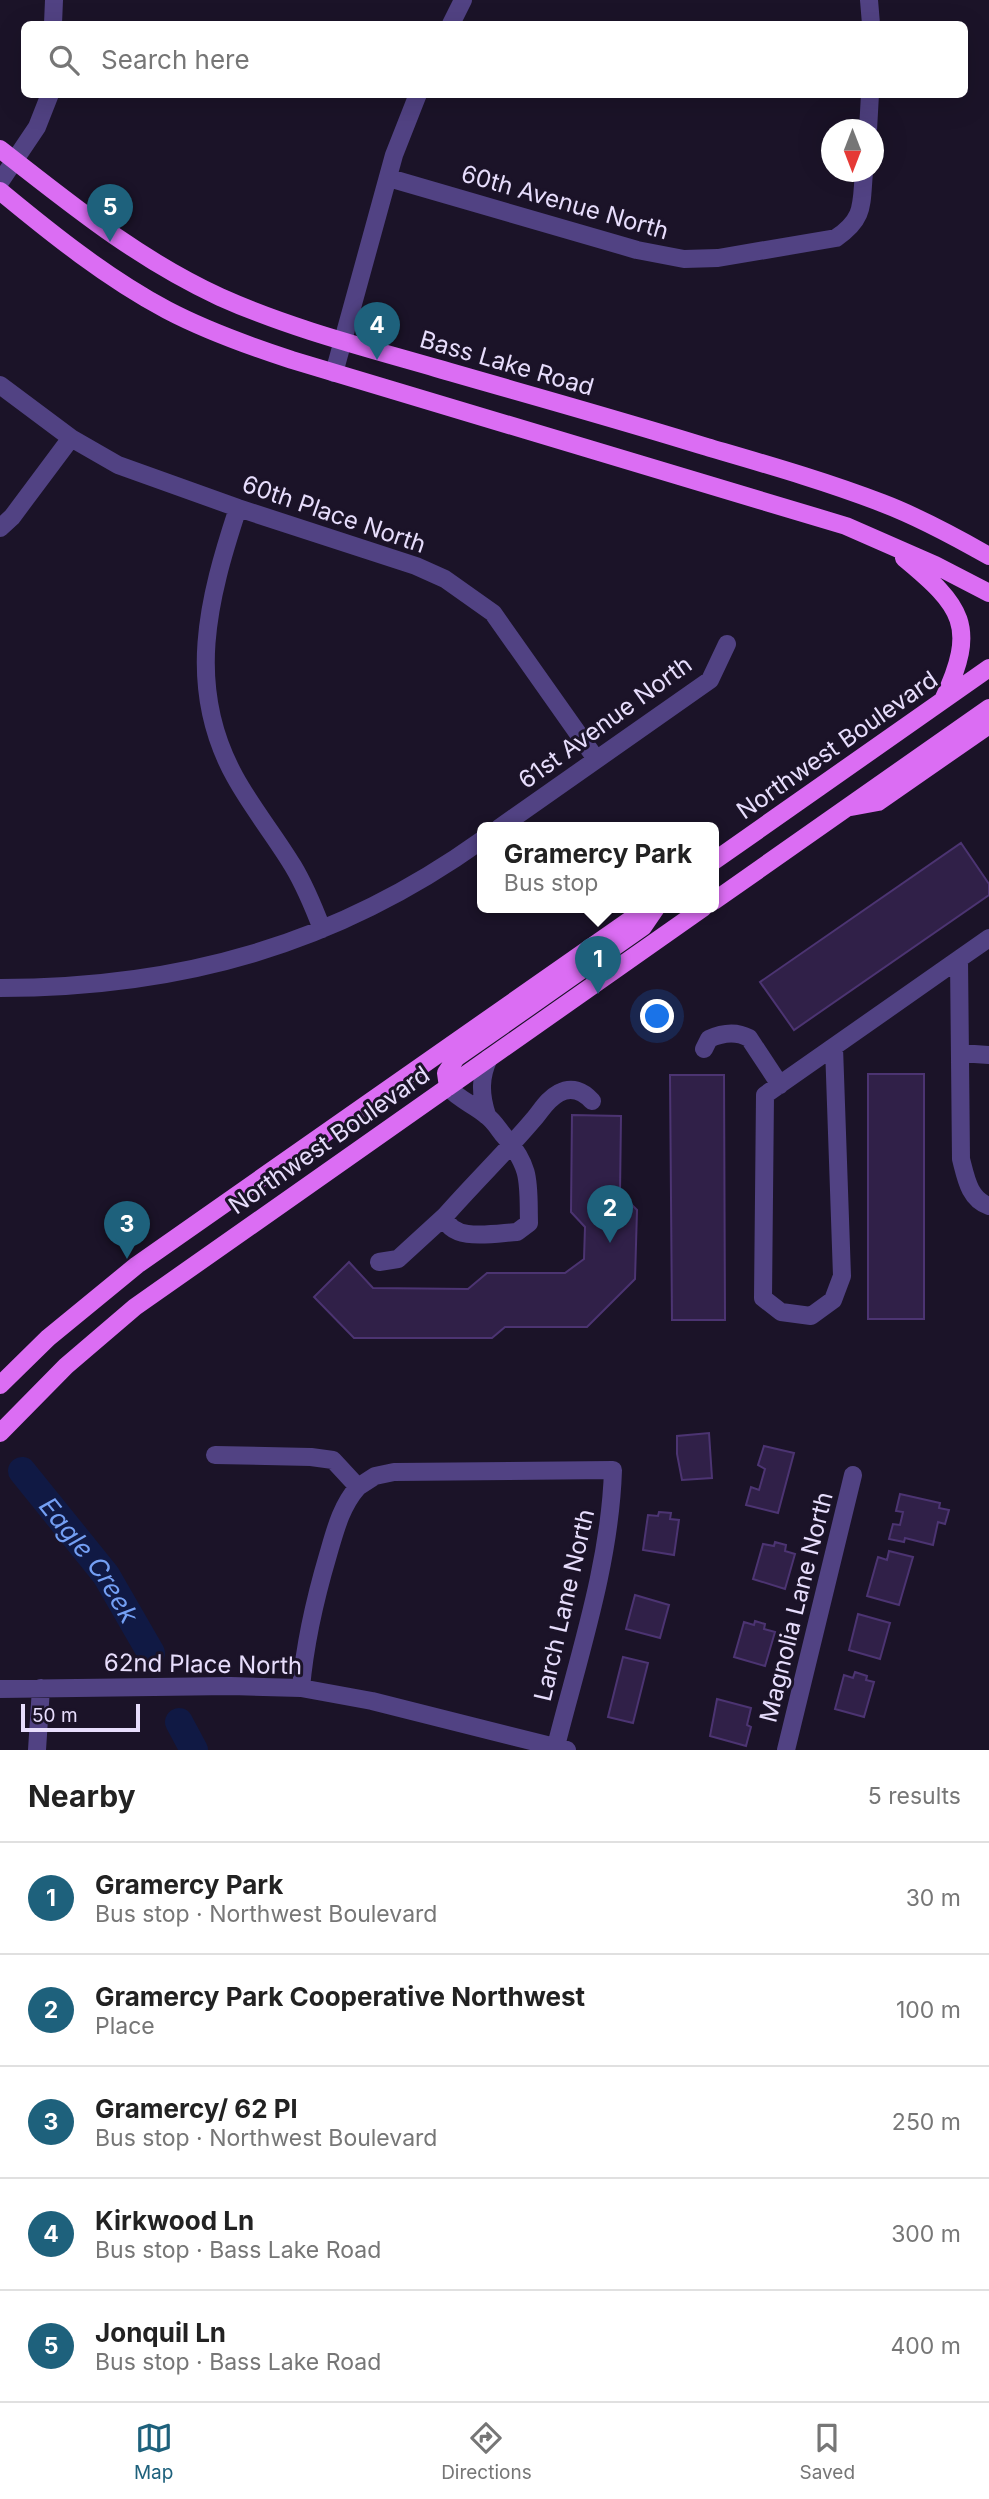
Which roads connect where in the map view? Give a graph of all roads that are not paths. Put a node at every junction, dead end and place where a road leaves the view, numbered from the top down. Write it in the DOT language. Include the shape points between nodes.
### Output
graph roads {
  1 [pos="54,0"];
  2 [pos="463,0"];
  3 [pos="869,0"];
  4 [pos="53,21"];
  5 [pos="452,21"];
  6 [pos="871,21"];
  7 [pos="48,98"];
  8 [pos="416,98"];
  9 [pos="870,98"];
  10 [pos="869,119"];
  11 [pos="0,149"];
  12 [pos="15,161"];
  13 [pos="389,177"];
  14 [pos="0,182"];
  15 [pos="863,182"];
  16 [pos="0,191"];
  17 [pos="343,342"];
  18 [pos="334,373"];
  19 [pos="0,385"];
  20 [pos="71,438"];
  21 [pos="239,508"];
  22 [pos="0,528"];
  23 [pos="885,542"];
  24 [pos="989,556"];
  25 [pos="989,593"];
  26 [pos="727,645"];
  27 [pos="989,668"];
  28 [pos="943,701"];
  29 [pos="989,708"];
  30 [pos="989,725"];
  31 [pos="596,759"];
  32 [pos="845,808"];
  33 [pos="507,822"];
  34 [pos="477,843"];
  35 [pos="719,857"];
  36 [pos="719,897"];
  37 [pos="640,913"];
  38 [pos="653,913"];
  39 [pos="696,913"];
  40 [pos="323,929"];
  41 [pos="989,938"];
  42 [pos="959,959"];
  43 [pos="0,988"];
  44 [pos="834,1046"];
  45 [pos="704,1049"];
  46 [pos="960,1053"];
  47 [pos="989,1055"];
  48 [pos="489,1058"];
  49 [pos="780,1084"];
  50 [pos="447,1087"];
  51 [pos="592,1101"];
  52 [pos="486,1115"];
  53 [pos="511,1143"];
  54 [pos="989,1206"];
  55 [pos="445,1216"];
  56 [pos="379,1262"];
  57 [pos="0,1384"];
  58 [pos="0,1433"];
  59 [pos="215,1455"];
  60 [pos="853,1475"];
  61 [pos="358,1487"];
  62 [pos="41,1688"];
  63 [pos="301,1688"];
  64 [pos="0,1689"];
  65 [pos="559,1749"];
  66 [pos="37,1750"];
  67 [pos="786,1750"];
  1 -- 4 [label="street"];
  2 -- 5 [label="street"];
  3 -- 6 [label="street"];
  7 -- 12 [label="street"];
  8 -- 13 [label="street"];
  9 -- 10 [label="street"];
  11 -- 12 [label="main road, Bass Lake Road"];
  12 -- 14 [label="street"];
  12 -- 17 [label="main road, Bass Lake Road" via="153,263 257,313"];
  13 -- 15 [label="street, 60th Avenue North" via="637,250 684,259 718,258 835,238 851,227 859,214"];
  13 -- 17 [label="street"];
  16 -- 18 [label="main road" via="132,290 249,346"];
  17 -- 18 [label="street"];
  17 -- 24 [label="main road, Bass Lake Road" via="823,482 898,510"];
  18 -- 23 [label="main road" via="755,497"];
  19 -- 20 [label="street, 60th Place North"];
  20 -- 21 [label="street, 60th Place North" via="118,465"];
  20 -- 22 [label="street"];
  21 -- 31 [label="street, 60th Place North" via="416,566 470,594 511,636"];
  21 -- 40 [label="street" via="209,610 205,651 216,734 234,775 294,868"];
  23 -- 25 [label="main road"];
  23 -- 28 [label="main road" via="935,583 960,621 960,659"];
  26 -- 31 [label="street, 61st Avenue North" via="710,680"];
  27 -- 28 [label="main road, Northwest Boulevard"];
  28 -- 35 [label="main road, Northwest Boulevard"];
  29 -- 32 [label="main road"];
  30 -- 32 [label="main road" via="877,802"];
  31 -- 33 [label="street, 61st Avenue North"];
  32 -- 36 [label="main road"];
  34 -- 40 [label="street" via="395,896"];
  37 -- 57 [label="main road, Northwest Boulevard" via="136,1265"];
  38 -- 50 [label="main road" via="643,927 456,1058 446,1073"];
  39 -- 48 [label="main road, Northwest Boulevard"];
  40 -- 43 [label="street" via="186,971 111,983"];
  41 -- 42 [label="street"];
  42 -- 44 [label="street"];
  42 -- 46 [label="street"];
  44 -- 49 [label="street"];
  44 -- 49 [label="street" via="842,1276 833,1300 811,1316 781,1312 763,1298 765,1095"];
  45 -- 49 [label="street" via="719,1035 742,1034"];
  46 -- 47 [label="street"];
  46 -- 54 [label="street" via="961,1159 970,1190"];
  48 -- 50 [label="main road, Northwest Boulevard"];
  48 -- 52 [label="street" via="481,1089"];
  50 -- 52 [label="street"];
  50 -- 58 [label="main road, Northwest Boulevard" via="135,1307 66,1366"];
  51 -- 53 [label="street" via="573,1089 560,1092"];
  52 -- 53 [label="street"];
  53 -- 55 [label="street"];
  53 -- 55 [label="street" via="523,1160 527,1177 525,1228 460,1234 446,1223"];
  55 -- 56 [label="street" via="398,1259"];
  59 -- 61 [label="street" via="333,1460"];
  60 -- 67 [label="street, Magnolia Lane North"];
  61 -- 63 [label="street" via="340,1516 315,1597"];
  61 -- 65 [label="street, Larch Lane North" via="375,1476 394,1472 613,1470 612,1506 601,1565"];
  62 -- 63 [label="street, 62nd Place North"];
  62 -- 64 [label="street, 62nd Place North"];
  62 -- 66 [label="street"];
  63 -- 65 [label="street, 62nd Place North" via="372,1701"];
}
